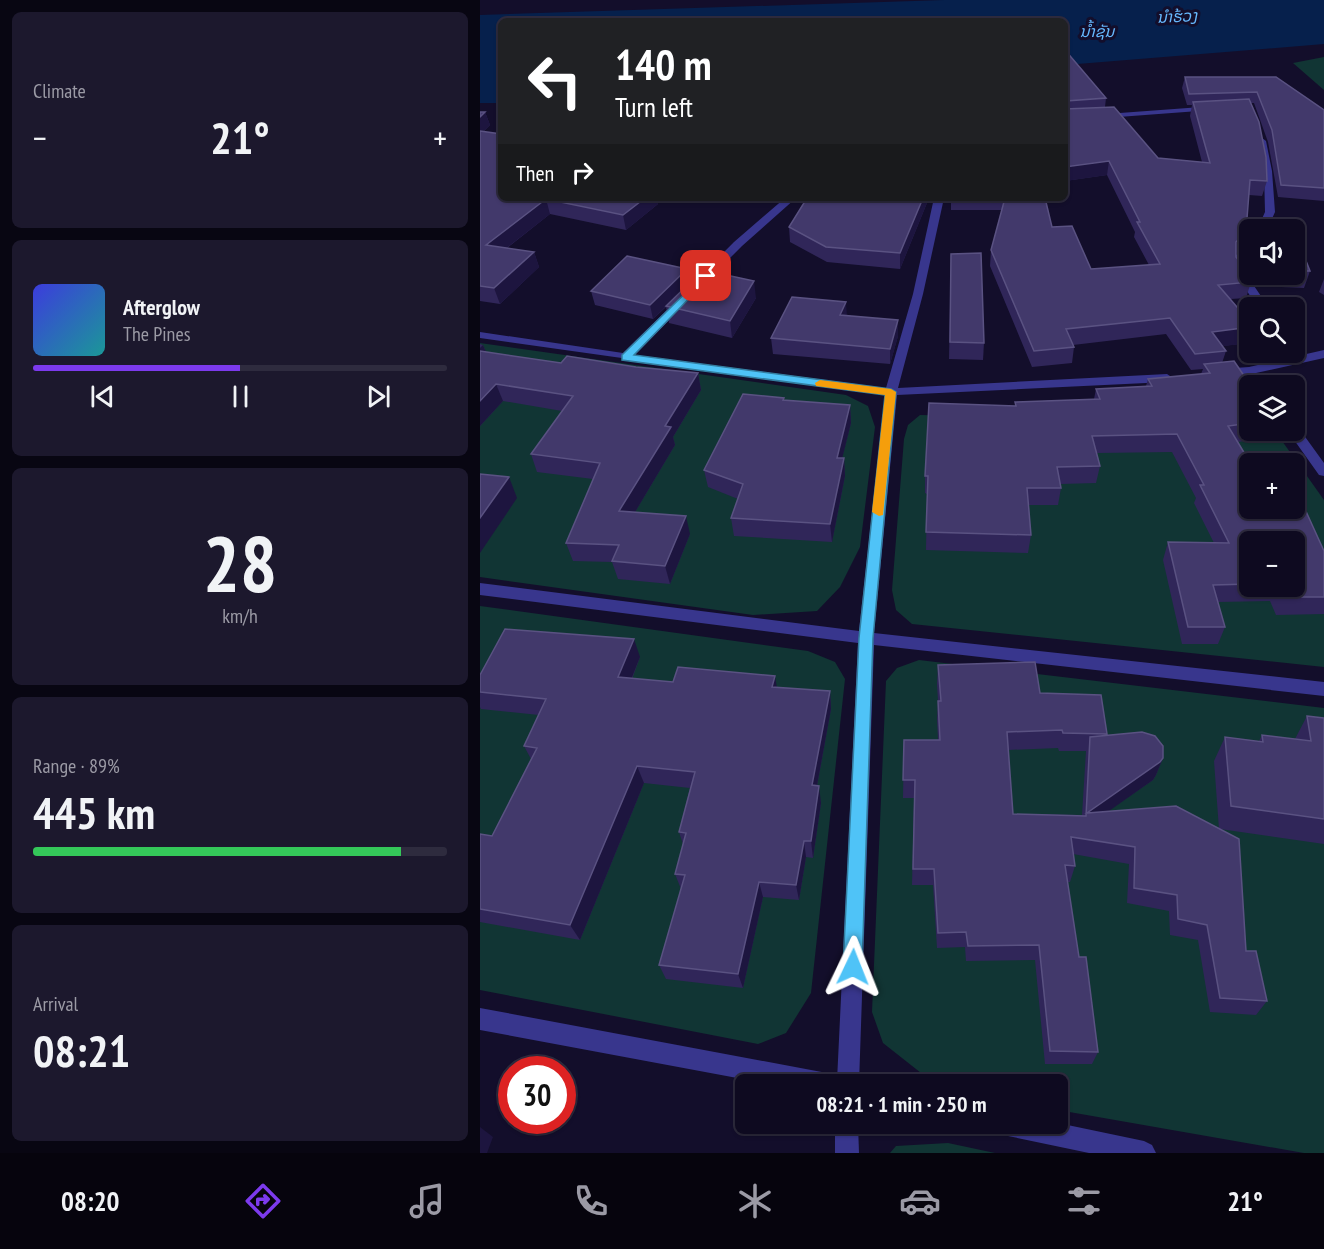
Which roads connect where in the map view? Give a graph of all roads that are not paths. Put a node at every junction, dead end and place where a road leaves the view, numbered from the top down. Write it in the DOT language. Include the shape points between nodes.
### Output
graph roads {
  1 [pos="1216,108"];
  2 [pos="1068,119"];
  3 [pos="1261,135"];
  4 [pos="788,201"];
  5 [pos="938,201"];
  6 [pos="1267,219"];
  7 [pos="480,335"];
  8 [pos="1324,354"];
  9 [pos="1305,355"];
  10 [pos="626,357"];
  11 [pos="1274,363"];
  12 [pos="1249,371"];
  13 [pos="1203,375"];
  14 [pos="1252,375"];
  15 [pos="1180,377"];
  16 [pos="891,392"];
  17 [pos="1301,441"];
  18 [pos="1324,472"];
  19 [pos="480,589"];
  20 [pos="866,638"];
  21 [pos="1324,689"];
  22 [pos="480,1019"];
  23 [pos="774,1074"];
  24 [pos="848,1074"];
  25 [pos="847,1134"];
  26 [pos="1055,1134"];
  27 [pos="847,1153"];
  28 [pos="1144,1153"];
  1 -- 2 [label="street"];
  3 -- 6 [label="street" via="1268,171"];
  4 -- 10 [label="street" via="738,244"];
  5 -- 16 [label="street"];
  7 -- 10 [label="street"];
  8 -- 9 [label="street"];
  10 -- 16 [label="street"];
  11 -- 12 [label="street"];
  12 -- 13 [label="street"];
  12 -- 14 [label="street"];
  15 -- 16 [label="street"];
  16 -- 20 [label="street"];
  17 -- 18 [label="street"];
  19 -- 20 [label="street"];
  20 -- 21 [label="street"];
  20 -- 24 [label="street"];
  22 -- 23 [label="street"];
  25 -- 27 [label="street"];
  26 -- 28 [label="street"];
}
